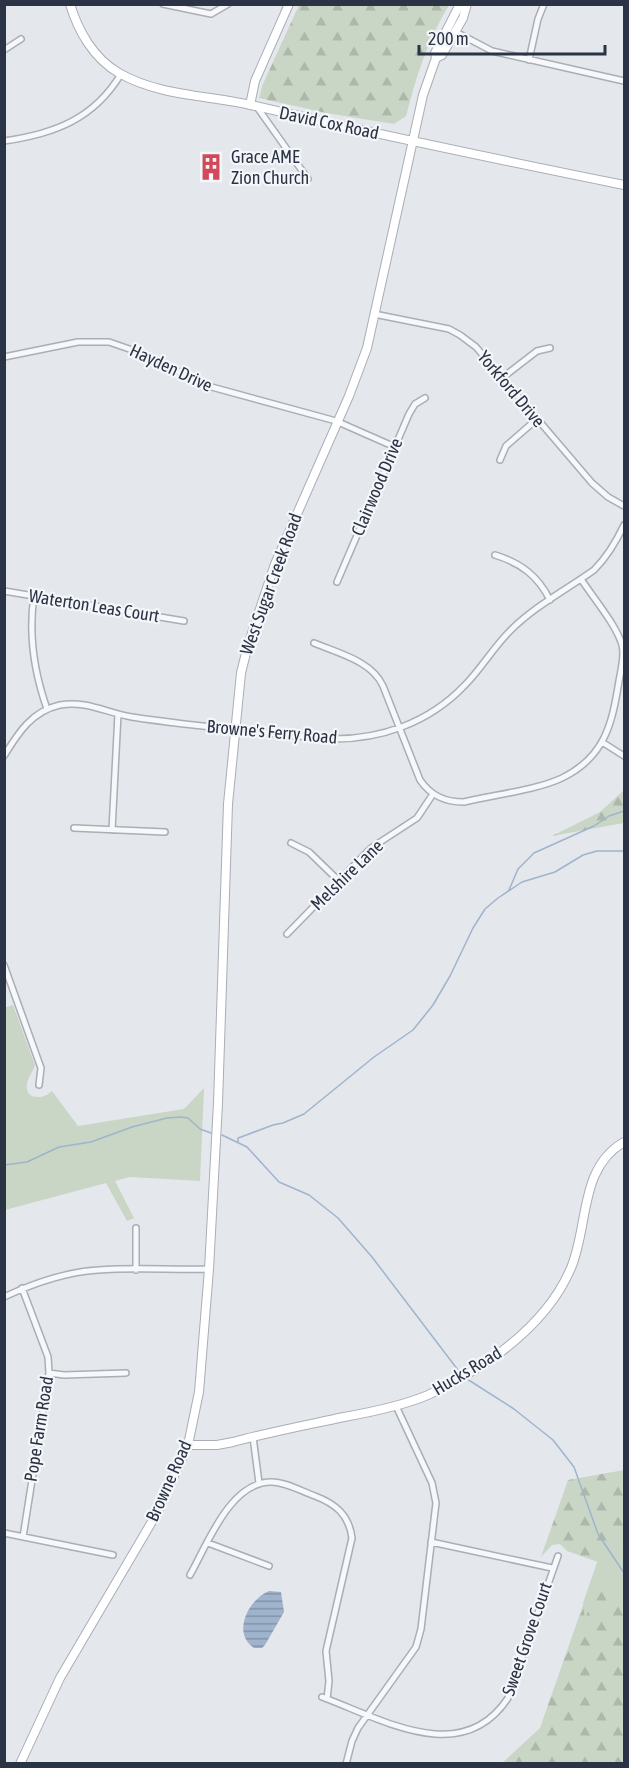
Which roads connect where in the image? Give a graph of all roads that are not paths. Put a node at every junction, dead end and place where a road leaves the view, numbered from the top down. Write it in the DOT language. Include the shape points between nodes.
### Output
graph roads {
  1 [pos="70,4"];
  2 [pos="163,4"];
  3 [pos="228,4"];
  4 [pos="289,4"];
  5 [pos="460,4"];
  6 [pos="467,4"];
  7 [pos="544,4"];
  8 [pos="454,31"];
  9 [pos="21,39"];
  10 [pos="4,50"];
  11 [pos="436,58"];
  12 [pos="529,60"];
  13 [pos="121,74"];
  14 [pos="624,80"];
  15 [pos="253,106"];
  16 [pos="4,141"];
  17 [pos="414,141"];
  18 [pos="308,179"];
  19 [pos="624,185"];
  20 [pos="374,314"];
  21 [pos="549,348"];
  22 [pos="4,357"];
  23 [pos="502,378"];
  24 [pos="425,398"];
  25 [pos="537,419"];
  26 [pos="336,421"];
  27 [pos="395,447"];
  28 [pos="500,460"];
  29 [pos="624,506"];
  30 [pos="624,525"];
  31 [pos="495,555"];
  32 [pos="581,579"];
  33 [pos="337,582"];
  34 [pos="4,591"];
  35 [pos="34,596"];
  36 [pos="550,600"];
  37 [pos="184,621"];
  38 [pos="314,643"];
  39 [pos="47,710"];
  40 [pos="118,714"];
  41 [pos="235,729"];
  42 [pos="400,729"];
  43 [pos="602,742"];
  44 [pos="4,756"];
  45 [pos="624,756"];
  46 [pos="433,794"];
  47 [pos="74,828"];
  48 [pos="112,830"];
  49 [pos="165,832"];
  50 [pos="291,843"];
  51 [pos="339,881"];
  52 [pos="287,934"];
  53 [pos="4,965"];
  54 [pos="39,1085"];
  55 [pos="217,1131"];
  56 [pos="624,1142"];
  57 [pos="136,1228"];
  58 [pos="209,1269"];
  59 [pos="136,1270"];
  60 [pos="22,1288"];
  61 [pos="4,1297"];
  62 [pos="49,1373"];
  63 [pos="126,1373"];
  64 [pos="396,1406"];
  65 [pos="253,1437"];
  66 [pos="188,1445"];
  67 [pos="259,1483"];
  68 [pos="4,1533"];
  69 [pos="23,1537"];
  70 [pos="431,1542"];
  71 [pos="208,1543"];
  72 [pos="113,1555"];
  73 [pos="558,1556"];
  74 [pos="269,1566"];
  75 [pos="552,1568"];
  76 [pos="190,1575"];
  77 [pos="368,1715"];
  78 [pos="20,1764"];
  79 [pos="346,1764"];
  1 -- 13 [label="main road, David Cox Road" via="88,44"];
  2 -- 3 [label="street" via="211,14"];
  4 -- 15 [label="main road" via="255,81"];
  5 -- 11 [label="main road, West Sugar Creek Road" via="435,52"];
  6 -- 8 [label="main road, West Sugar Creek Road"];
  7 -- 12 [label="street"];
  8 -- 11 [label="main road, West Sugar Creek Road" via="442,55"];
  8 -- 12 [label="street" via="492,51"];
  9 -- 10 [label="street"];
  11 -- 17 [label="main road, West Sugar Creek Road" via="423,95"];
  12 -- 14 [label="street"];
  13 -- 15 [label="main road, David Cox Road" via="158,89"];
  13 -- 16 [label="street" via="91,111 49,130"];
  15 -- 17 [label="main road, David Cox Road"];
  15 -- 18 [label="street"];
  17 -- 19 [label="main road, David Cox Road"];
  17 -- 20 [label="main road, West Sugar Creek Road"];
  20 -- 23 [label="street, Yorkford Drive" via="440,327 460,335 476,347"];
  20 -- 26 [label="main road, West Sugar Creek Road" via="362,362"];
  21 -- 23 [label="street" via="537,351"];
  22 -- 26 [label="street, Hayden Drive" via="78,342 110,342 208,386"];
  23 -- 25 [label="street, Yorkford Drive"];
  24 -- 27 [label="street, Clairwood Drive" via="415,404"];
  25 -- 28 [label="street" via="506,446"];
  25 -- 29 [label="street, Yorkford Drive" via="592,483"];
  26 -- 27 [label="street, Hayden Drive"];
  26 -- 41 [label="main road, West Sugar Creek Road" via="258,611 245,655"];
  27 -- 33 [label="street, Clairwood Drive"];
  30 -- 32 [label="street, Browne's Ferry Road" via="607,557"];
  31 -- 36 [label="street" via="528,571"];
  32 -- 36 [label="street, Browne's Ferry Road"];
  32 -- 43 [label="street" via="618,634 623,650 614,713"];
  34 -- 35 [label="street, Waterton Leas Court"];
  35 -- 37 [label="street, Waterton Leas Court"];
  35 -- 39 [label="street" via="32,651"];
  36 -- 42 [label="street, Browne's Ferry Road" via="509,632 454,696"];
  38 -- 42 [label="street" via="376,673"];
  39 -- 40 [label="street, Browne's Ferry Road" via="81,704"];
  39 -- 44 [label="street, Browne's Ferry Road" via="24,726"];
  40 -- 41 [label="street, Browne's Ferry Road"];
  40 -- 48 [label="street"];
  41 -- 42 [label="street, Browne's Ferry Road" via="344,739"];
  41 -- 55 [label="main road, West Sugar Creek Road" via="228,804"];
  42 -- 46 [label="street" via="420,780"];
  43 -- 45 [label="street"];
  43 -- 46 [label="street" via="580,767 554,781 464,802"];
  46 -- 51 [label="street, Melshire Lane" via="417,818 378,842"];
  47 -- 48 [label="street"];
  48 -- 49 [label="street"];
  50 -- 51 [label="street" via="309,852"];
  51 -- 52 [label="street, Melshire Lane"];
  53 -- 54 [label="street" via="41,1068"];
  55 -- 58 [label="main road, Browne Road"];
  56 -- 64 [label="main road, Hucks Road" via="607,1156 594,1177 576,1255 559,1292 537,1320 468,1374"];
  57 -- 59 [label="street"];
  58 -- 59 [label="street"];
  58 -- 66 [label="main road, Browne Road" via="199,1392"];
  59 -- 60 [label="street" via="68,1274"];
  60 -- 61 [label="street"];
  60 -- 62 [label="street, Pope Farm Road" via="48,1358"];
  62 -- 63 [label="street"];
  62 -- 69 [label="street, Pope Farm Road"];
  64 -- 65 [label="main road, Hucks Road"];
  64 -- 70 [label="street" via="432,1483 436,1503"];
  65 -- 66 [label="main road, Hucks Road" via="217,1445"];
  65 -- 67 [label="street"];
  66 -- 78 [label="main road, Browne Road" via="157,1513 60,1678"];
  67 -- 71 [label="street" via="232,1501"];
  67 -- 77 [label="street, Sweet Grove Court" via="283,1484 330,1501 343,1512 351,1527 351,1549 326,1651 329,1681 325,1698"];
  68 -- 69 [label="street"];
  69 -- 72 [label="street"];
  70 -- 75 [label="street"];
  70 -- 77 [label="street" via="416,1647"];
  71 -- 74 [label="street"];
  71 -- 76 [label="street"];
  73 -- 75 [label="street, Sweet Grove Court"];
  75 -- 77 [label="street, Sweet Grove Court" via="508,1698 485,1723 471,1731 439,1737"];
  77 -- 79 [label="street" via="351,1741"];
}
